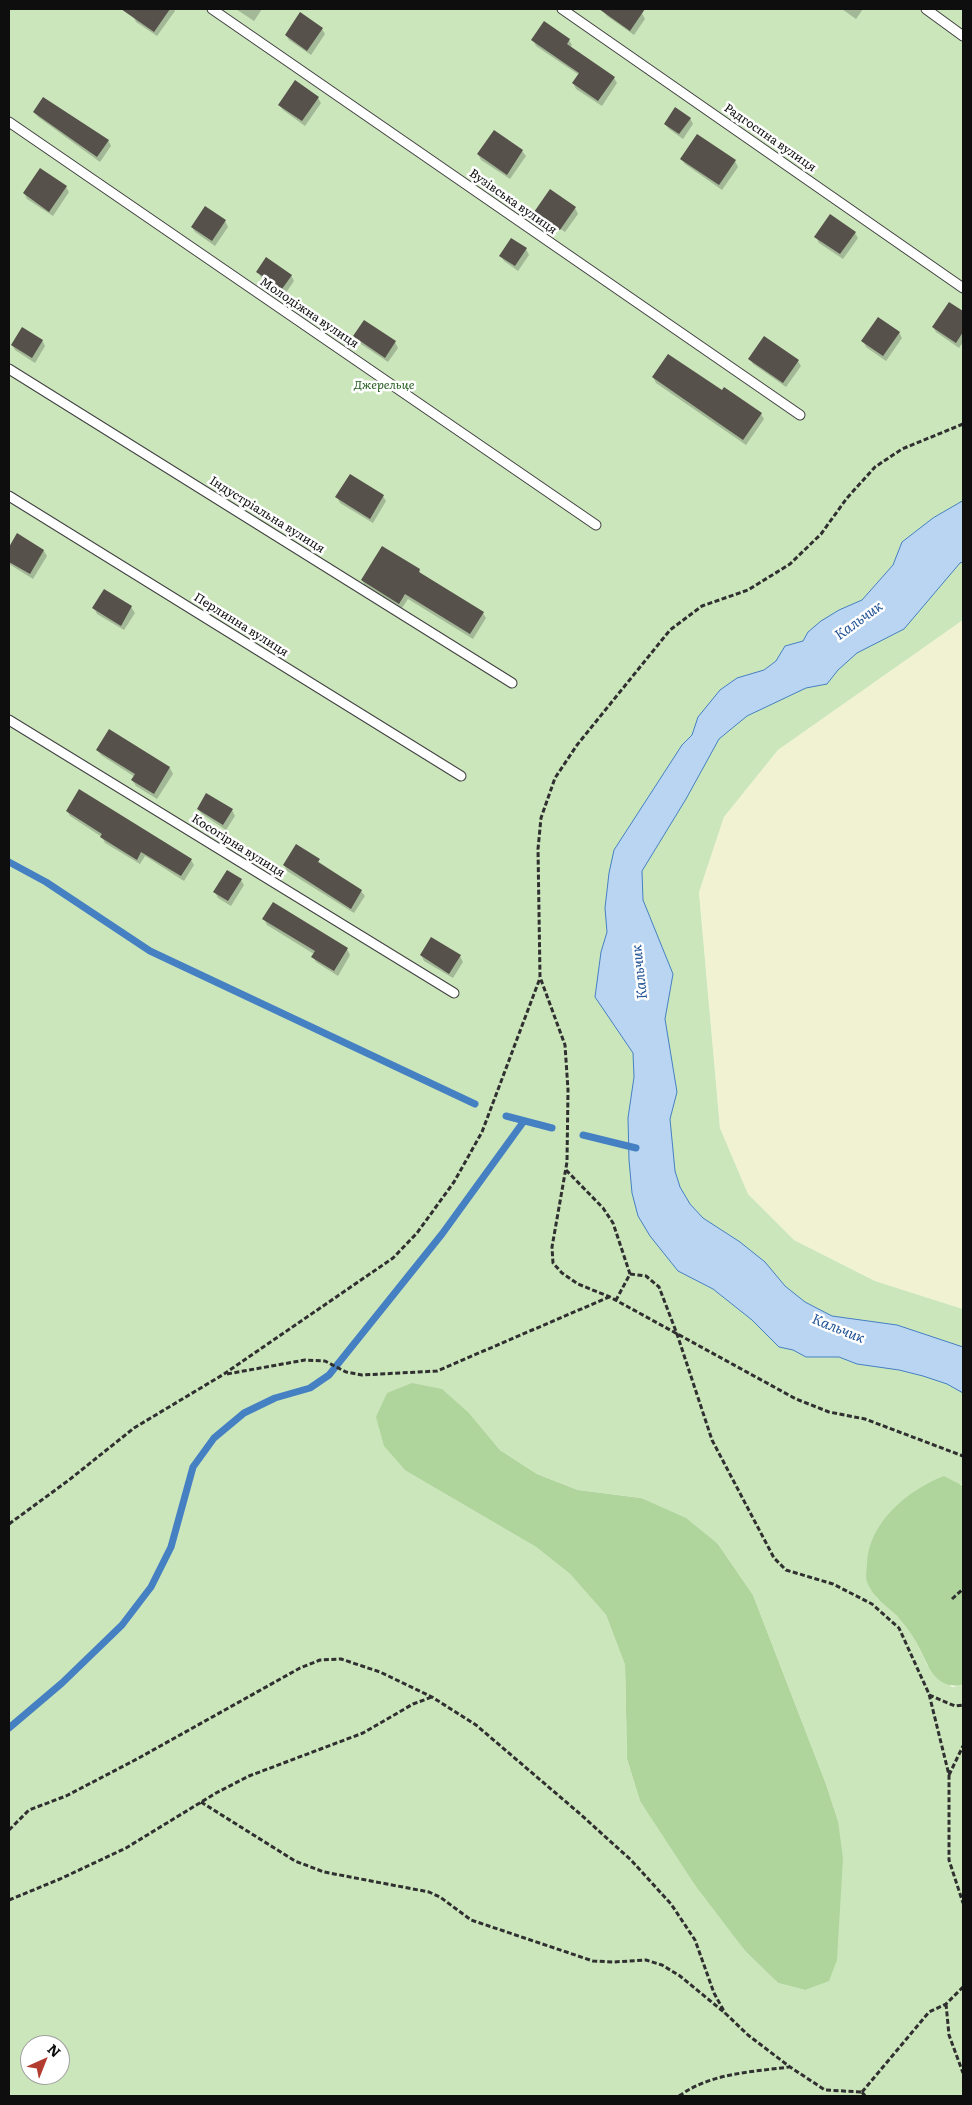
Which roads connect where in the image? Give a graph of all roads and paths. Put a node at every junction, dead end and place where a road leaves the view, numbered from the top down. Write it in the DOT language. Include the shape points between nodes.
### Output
graph roads {
  1 [pos="212,9"];
  2 [pos="562,9"];
  3 [pos="926,9"];
  4 [pos="963,36"];
  5 [pos="9,122"];
  6 [pos="963,288"];
  7 [pos="9,369"];
  8 [pos="800,415"];
  9 [pos="963,424"];
  10 [pos="9,496"];
  11 [pos="596,525"];
  12 [pos="512,683"];
  13 [pos="9,720"];
  14 [pos="461,776"];
  15 [pos="540,977"];
  16 [pos="454,993"];
  17 [pos="566,1170"];
  18 [pos="630,1274"];
  19 [pos="610,1297"];
  20 [pos="616,1300"];
  21 [pos="677,1334"];
  22 [pos="224,1374"];
  23 [pos="963,1456"];
  24 [pos="9,1524"];
  25 [pos="963,1588"];
  26 [pos="952,1600"];
  27 [pos="929,1694"];
  28 [pos="432,1697"];
  29 [pos="963,1705"];
  30 [pos="963,1746"];
  31 [pos="949,1776"];
  32 [pos="201,1802"];
  33 [pos="9,1830"];
  34 [pos="9,1900"];
  35 [pos="963,1903"];
  36 [pos="963,1987"];
  37 [pos="946,2004"];
  38 [pos="725,2013"];
  39 [pos="790,2067"];
  40 [pos="963,2073"];
  41 [pos="862,2092"];
  42 [pos="679,2096"];
  43 [pos="865,2096"];
  1 -- 8 [label="lane, Вузівська вулиця"];
  2 -- 6 [label="lane, Радгоспна вулиця"];
  3 -- 4 [label="lane"];
  5 -- 11 [label="lane, Молодіжна вулиця"];
  7 -- 12 [label="lane, Індустріальна вулиця"];
  9 -- 15 [label="path" via="902,449 874,466 821,534 790,564 748,590 702,606 670,630 577,745 555,778 541,818 538,849"];
  10 -- 14 [label="lane, Перлинна вулиця"];
  13 -- 16 [label="lane, Косогірна вулиця"];
  15 -- 17 [label="path" via="564,1045 568,1090"];
  15 -- 22 [label="path" via="482,1132 454,1182 417,1234 393,1258"];
  17 -- 18 [label="path" via="613,1223"];
  17 -- 19 [label="path" via="552,1247 553,1263 578,1284"];
  18 -- 20 [label="path"];
  18 -- 21 [label="path" via="646,1276 659,1287"];
  19 -- 20 [label="path"];
  19 -- 22 [label="path" via="437,1372 362,1374 346,1372 325,1362 305,1360"];
  20 -- 21 [label="path"];
  21 -- 23 [label="path" via="796,1399 830,1412 865,1419"];
  21 -- 27 [label="path" via="712,1440 774,1558 786,1570 833,1584 872,1604 899,1628"];
  22 -- 24 [label="path" via="134,1428"];
  25 -- 26 [label="path"];
  27 -- 29 [label="path" via="955,1706"];
  27 -- 31 [label="path"];
  28 -- 32 [label="path" via="412,1704 363,1733 249,1776"];
  28 -- 33 [label="path" via="380,1672 341,1659 320,1660 66,1796 28,1810"];
  28 -- 38 [label="path" via="476,1725 580,1813 672,1904 695,1940 714,1993"];
  30 -- 31 [label="path"];
  31 -- 35 [label="path" via="949,1860"];
  32 -- 34 [label="path" via="126,1848"];
  32 -- 38 [label="path" via="296,1861 324,1872 429,1892 472,1920 594,1961 646,1960 662,1965"];
  36 -- 37 [label="path"];
  37 -- 40 [label="path" via="949,2035"];
  37 -- 41 [label="path" via="929,2012"];
  38 -- 39 [label="path"];
  39 -- 41 [label="path" via="825,2090"];
  39 -- 42 [label="path" via="725,2075"];
  41 -- 43 [label="path"];
}
